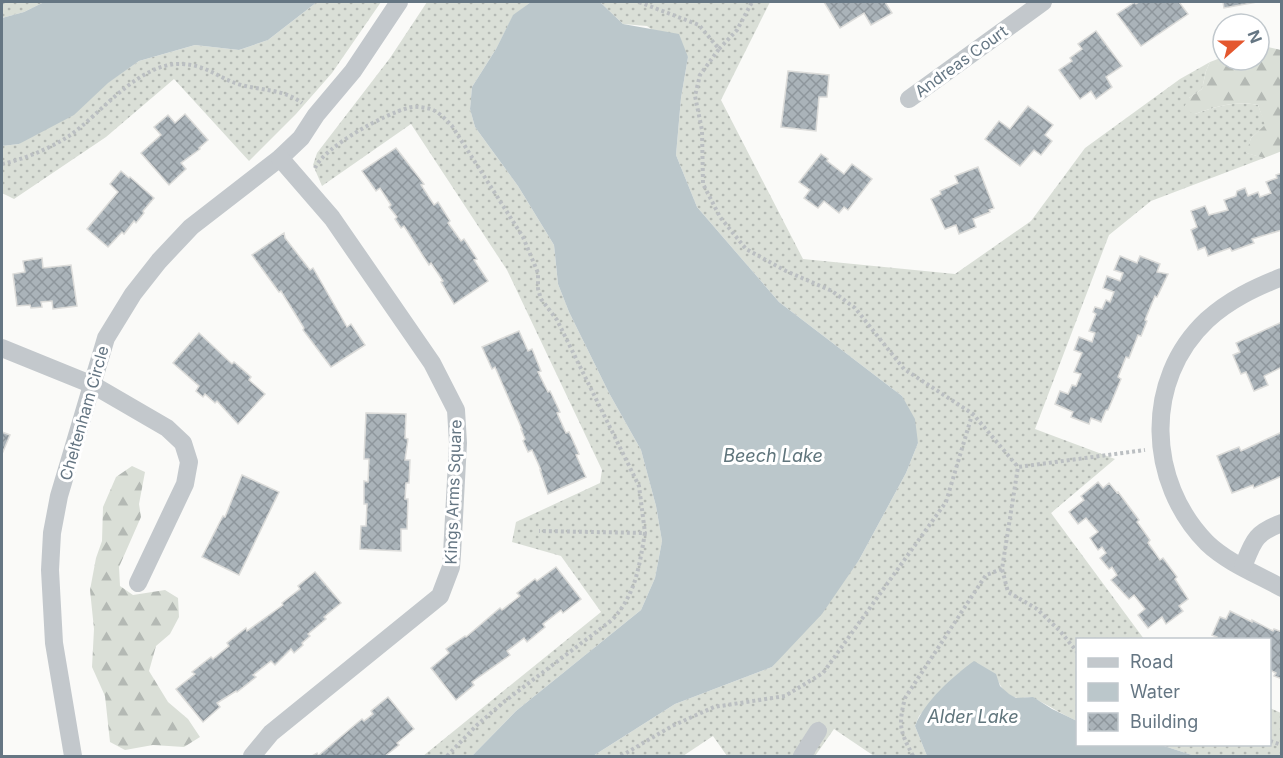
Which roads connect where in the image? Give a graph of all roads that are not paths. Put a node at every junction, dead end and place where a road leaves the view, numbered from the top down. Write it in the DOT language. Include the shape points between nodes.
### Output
graph roads {
  1 [pos="399,2"];
  2 [pos="1043,2"];
  3 [pos="909,99"];
  4 [pos="280,158"];
  5 [pos="1281,276"];
  6 [pos="2,348"];
  7 [pos="93,385"];
  8 [pos="1281,523"];
  9 [pos="1243,567"];
  10 [pos="138,583"];
  11 [pos="1281,588"];
  12 [pos="819,730"];
  13 [pos="73,756"];
  14 [pos="252,756"];
  15 [pos="801,756"];
  1 -- 4 [label="street, Cheltenham Circle" via="353,71 301,138"];
  2 -- 3 [label="street, Andreas Court"];
  4 -- 7 [label="street, Cheltenham Circle" via="191,227 152,269 106,338"];
  4 -- 14 [label="street, Kings Arms Square" via="332,218 432,363 456,410 458,443 451,567 441,596 271,733"];
  5 -- 9 [label="street" via="1234,298 1192,336 1166,387 1160,424 1160,448 1175,498 1209,544"];
  6 -- 7 [label="street"];
  7 -- 10 [label="street" via="167,428 187,451 185,484"];
  7 -- 13 [label="street, Cheltenham Circle" via="59,496 50,570 54,643"];
  8 -- 9 [label="street" via="1255,538"];
  9 -- 11 [label="street"];
  12 -- 15 [label="street"];
}
